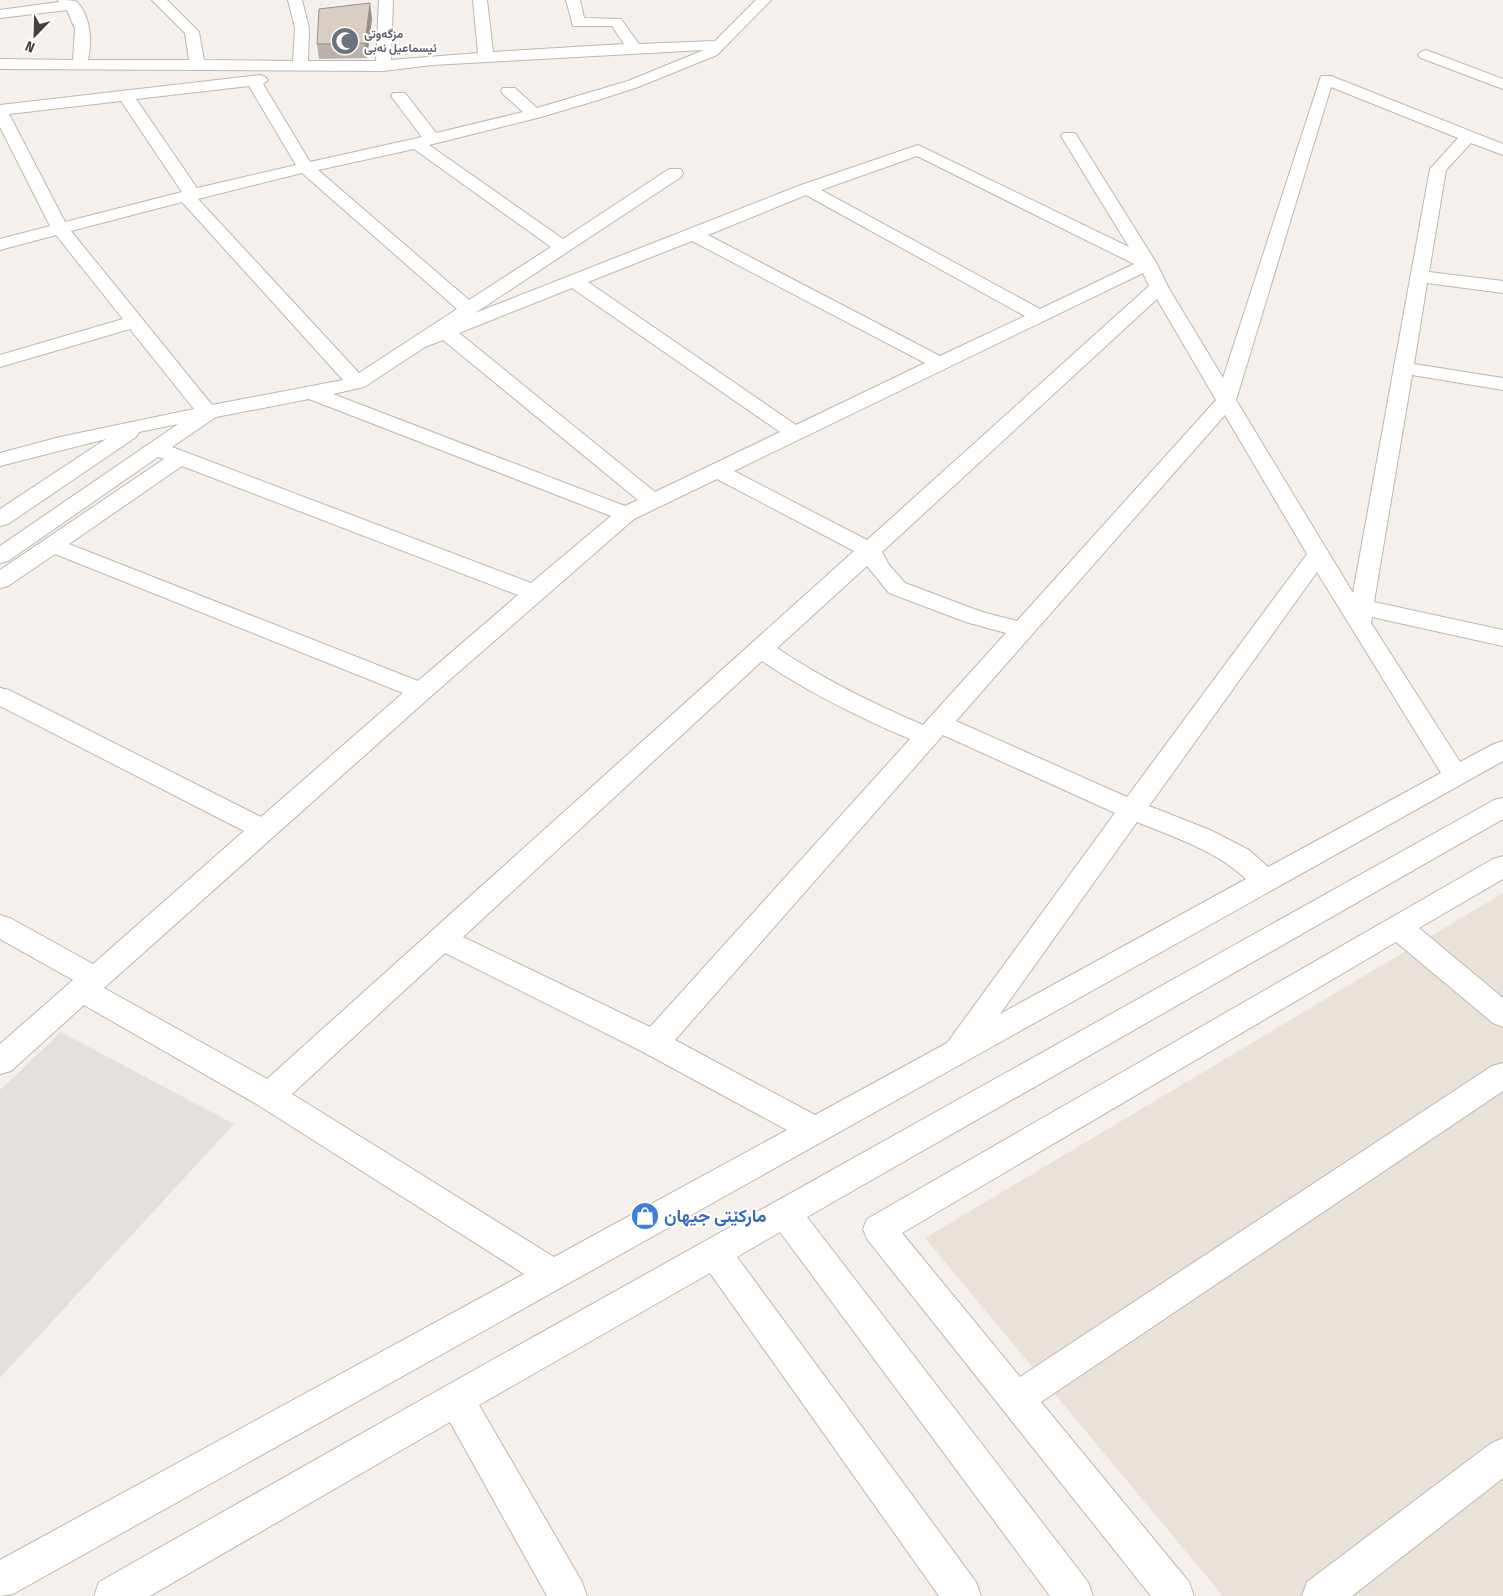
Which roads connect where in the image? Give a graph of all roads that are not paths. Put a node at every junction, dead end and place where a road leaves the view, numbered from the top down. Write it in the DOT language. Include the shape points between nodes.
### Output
graph roads {
  1 [pos="295,0"];
  2 [pos="386,0"];
  3 [pos="480,0"];
  4 [pos="573,0"];
  5 [pos="764,0"];
  6 [pos="163,1"];
  7 [pos="68,3"];
  8 [pos="0,14"];
  9 [pos="720,45"];
  10 [pos="634,48"];
  11 [pos="1426,55"];
  12 [pos="486,57"];
  13 [pos="0,64"];
  14 [pos="80,64"];
  15 [pos="300,64"];
  16 [pos="390,65"];
  17 [pos="197,66"];
  18 [pos="254,81"];
  19 [pos="1503,84"];
  20 [pos="509,91"];
  21 [pos="126,96"];
  22 [pos="399,96"];
  23 [pos="0,110"];
  24 [pos="535,114"];
  25 [pos="1069,136"];
  26 [pos="1469,136"];
  27 [pos="433,140"];
  28 [pos="416,143"];
  29 [pos="1503,150"];
  30 [pos="306,168"];
  31 [pos="674,173"];
  32 [pos="807,189"];
  33 [pos="189,195"];
  34 [pos="59,227"];
  35 [pos="693,234"];
  36 [pos="0,245"];
  37 [pos="562,247"];
  38 [pos="1148,264"];
  39 [pos="1419,276"];
  40 [pos="574,281"];
  41 [pos="1159,287"];
  42 [pos="1503,287"];
  43 [pos="468,309"];
  44 [pos="1039,316"];
  45 [pos="136,321"];
  46 [pos="442,330"];
  47 [pos="0,362"];
  48 [pos="941,364"];
  49 [pos="1403,368"];
  50 [pos="357,383"];
  51 [pos="1503,384"];
  52 [pos="310,392"];
  53 [pos="1226,401"];
  54 [pos="208,413"];
  55 [pos="142,425"];
  56 [pos="795,433"];
  57 [pos="157,449"];
  58 [pos="179,458"];
  59 [pos="0,460"];
  60 [pos="716,470"];
  61 [pos="652,500"];
  62 [pos="626,514"];
  63 [pos="0,519"];
  64 [pos="53,545"];
  65 [pos="870,550"];
  66 [pos="1318,554"];
  67 [pos="0,556"];
  68 [pos="0,581"];
  69 [pos="535,593"];
  70 [pos="1360,615"];
  71 [pos="1023,630"];
  72 [pos="1503,638"];
  73 [pos="761,649"];
  74 [pos="421,691"];
  75 [pos="0,696"];
  76 [pos="933,730"];
  77 [pos="1503,750"];
  78 [pos="1456,776"];
  79 [pos="1503,807"];
  80 [pos="1132,810"];
  81 [pos="264,830"];
  82 [pos="1503,866"];
  83 [pos="1265,882"];
  84 [pos="0,926"];
  85 [pos="1398,927"];
  86 [pos="442,939"];
  87 [pos="89,984"];
  88 [pos="1503,1015"];
  89 [pos="654,1044"];
  90 [pos="955,1053"];
  91 [pos="0,1062"];
  92 [pos="1503,1075"];
  93 [pos="269,1096"];
  94 [pos="815,1130"];
  95 [pos="785,1213"];
  96 [pos="715,1253"];
  97 [pos="554,1275"];
  98 [pos="456,1399"];
  99 [pos="1016,1400"];
  100 [pos="1503,1456"];
  101 [pos="0,1581"];
  102 [pos="113,1596"];
  103 [pos="568,1596"];
  104 [pos="962,1596"];
  105 [pos="1074,1596"];
  106 [pos="1175,1596"];
  107 [pos="1321,1596"];
  1 -- 15 [label="street" via="302,28"];
  2 -- 16 [label="street"];
  3 -- 12 [label="street"];
  4 -- 10 [label="street" via="578,23 616,22"];
  5 -- 9 [label="street"];
  6 -- 17 [label="street" via="192,32"];
  7 -- 8 [label="street"];
  7 -- 14 [label="street" via="80,17 84,44"];
  9 -- 10 [label="street"];
  9 -- 24 [label="street" via="712,52 632,84"];
  10 -- 12 [label="street"];
  11 -- 19 [label="street"];
  12 -- 16 [label="street"];
  13 -- 14 [label="street"];
  14 -- 17 [label="street"];
  15 -- 16 [label="street"];
  15 -- 17 [label="street"];
  16 -- 18 [label="street"];
  18 -- 21 [label="street"];
  18 -- 30 [label="street"];
  20 -- 24 [label="street"];
  21 -- 23 [label="street"];
  21 -- 33 [label="street"];
  22 -- 27 [label="street"];
  23 -- 34 [label="street"];
  24 -- 27 [label="street"];
  25 -- 38 [label="street"];
  26 -- 29 [label="street"];
  26 -- 39 [label="street" via="1438,169"];
  26 -- 53 [label="street" via="1326,79"];
  27 -- 28 [label="street"];
  28 -- 30 [label="street"];
  28 -- 37 [label="street"];
  30 -- 33 [label="street"];
  30 -- 43 [label="street"];
  31 -- 37 [label="street"];
  32 -- 35 [label="street"];
  32 -- 38 [label="street" via="918,150"];
  32 -- 44 [label="street"];
  33 -- 34 [label="street"];
  33 -- 50 [label="street"];
  34 -- 36 [label="street"];
  34 -- 45 [label="street"];
  35 -- 40 [label="street"];
  35 -- 48 [label="street"];
  37 -- 43 [label="street"];
  38 -- 41 [label="street"];
  38 -- 44 [label="street"];
  39 -- 42 [label="street"];
  39 -- 49 [label="street"];
  40 -- 46 [label="street"];
  40 -- 56 [label="street"];
  41 -- 53 [label="street"];
  41 -- 65 [label="street"];
  43 -- 46 [label="street"];
  44 -- 48 [label="street"];
  45 -- 47 [label="street"];
  45 -- 54 [label="street"];
  46 -- 50 [label="street"];
  46 -- 61 [label="street"];
  48 -- 56 [label="street"];
  49 -- 51 [label="street"];
  49 -- 70 [label="street"];
  50 -- 52 [label="street"];
  52 -- 54 [label="street"];
  52 -- 62 [label="street"];
  53 -- 66 [label="street"];
  53 -- 71 [label="street"];
  54 -- 55 [label="street"];
  54 -- 57 [label="street"];
  55 -- 59 [label="street"];
  55 -- 63 [label="street"];
  56 -- 60 [label="street"];
  57 -- 58 [label="street"];
  57 -- 67 [label="street"];
  58 -- 64 [label="street"];
  58 -- 69 [label="street"];
  60 -- 61 [label="street"];
  60 -- 65 [label="street"];
  61 -- 62 [label="street"];
  62 -- 69 [label="street"];
  64 -- 68 [label="street"];
  64 -- 74 [label="street"];
  65 -- 71 [label="street" via="879,568 897,588 974,617"];
  65 -- 73 [label="street"];
  66 -- 70 [label="street"];
  66 -- 80 [label="street"];
  69 -- 74 [label="street"];
  70 -- 72 [label="street"];
  70 -- 78 [label="street"];
  71 -- 76 [label="street"];
  73 -- 76 [label="street" via="799,675 863,709"];
  73 -- 86 [label="street"];
  74 -- 81 [label="street"];
  75 -- 81 [label="street"];
  76 -- 80 [label="street"];
  76 -- 89 [label="street"];
  77 -- 78 [label="street"];
  78 -- 83 [label="street"];
  79 -- 95 [label="street"];
  80 -- 83 [label="street" via="1201,837 1239,857"];
  80 -- 90 [label="street"];
  81 -- 87 [label="street"];
  82 -- 85 [label="street"];
  83 -- 90 [label="street"];
  84 -- 87 [label="street"];
  85 -- 88 [label="street"];
  85 -- 99 [label="street" via="879,1229"];
  86 -- 89 [label="street"];
  86 -- 93 [label="street"];
  87 -- 91 [label="street"];
  87 -- 93 [label="street"];
  89 -- 94 [label="street"];
  90 -- 94 [label="street"];
  92 -- 99 [label="street"];
  93 -- 97 [label="street"];
  94 -- 97 [label="street"];
  95 -- 96 [label="street"];
  95 -- 105 [label="street"];
  96 -- 98 [label="street"];
  96 -- 104 [label="street"];
  97 -- 101 [label="street"];
  98 -- 102 [label="street"];
  98 -- 103 [label="street"];
  99 -- 106 [label="street"];
  100 -- 107 [label="street"];
}
